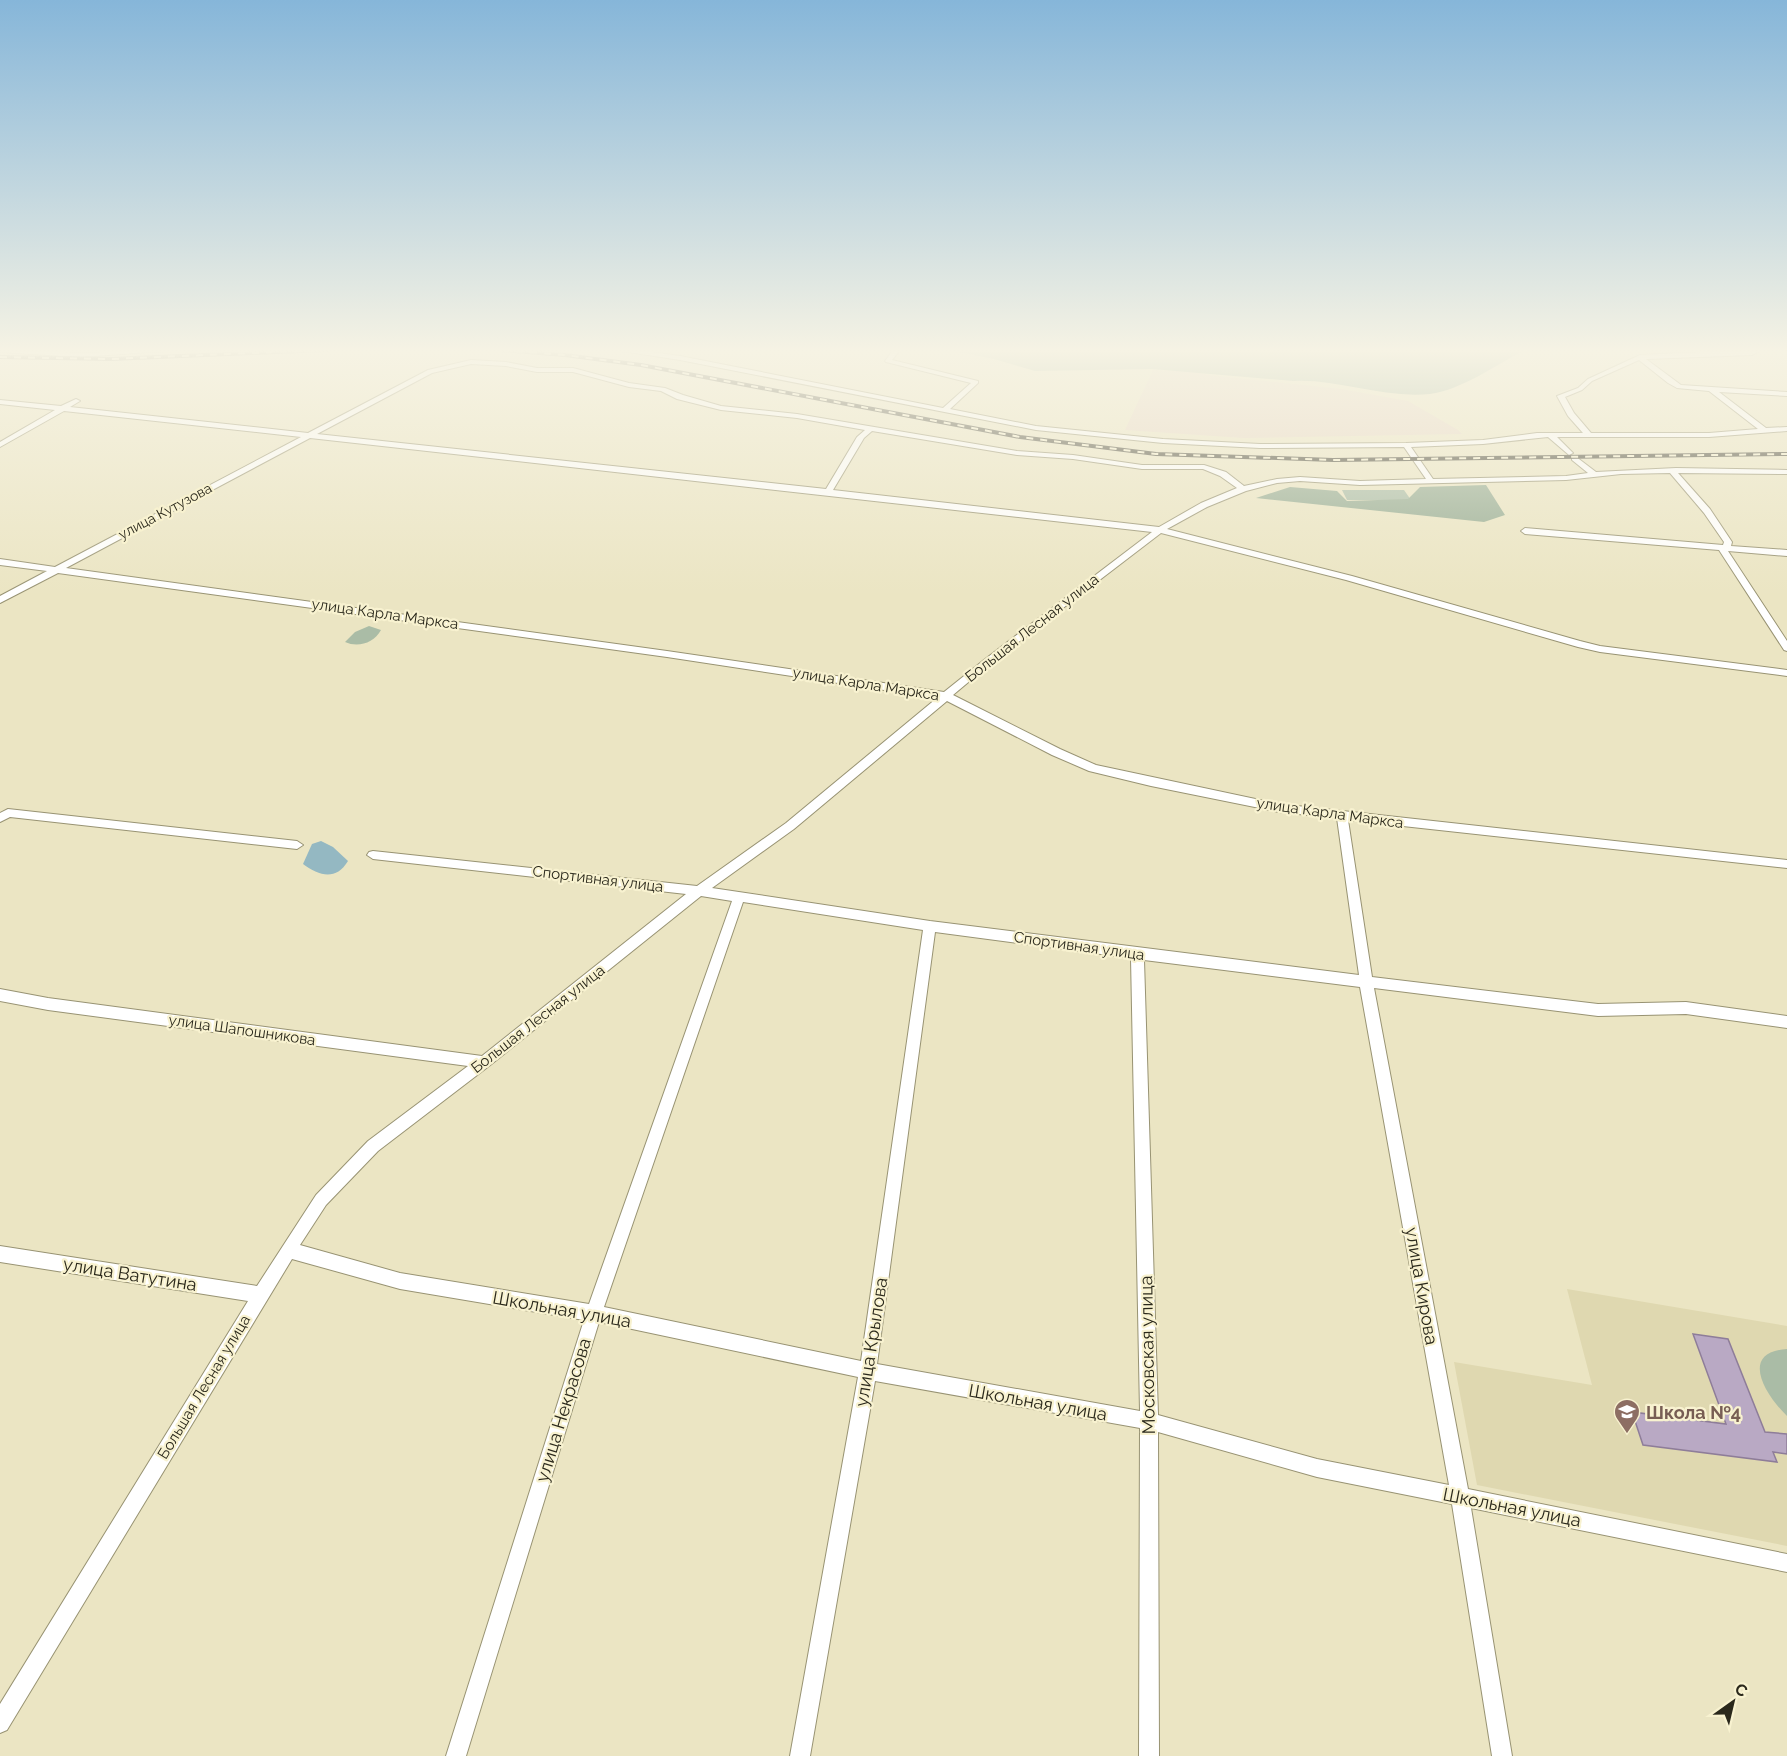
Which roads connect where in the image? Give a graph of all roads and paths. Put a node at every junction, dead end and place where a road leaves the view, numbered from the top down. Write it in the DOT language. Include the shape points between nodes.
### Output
graph roads {
  1 [pos="24,431"];
  2 [pos="277,431"];
  3 [pos="313,431"];
  4 [pos="868,431"];
  5 [pos="882,431"];
  6 [pos="1065,431"];
  7 [pos="1586,431"];
  8 [pos="1773,431"];
  9 [pos="1766,432"];
  10 [pos="307,434"];
  11 [pos="1589,435"];
  12 [pos="1551,436"];
  13 [pos="0,445"];
  14 [pos="1406,445"];
  15 [pos="1673,472"];
  16 [pos="1787,472"];
  17 [pos="1594,474"];
  18 [pos="1431,482"];
  19 [pos="1249,487"];
  20 [pos="828,492"];
  21 [pos="1160,530"];
  22 [pos="1525,531"];
  23 [pos="1722,548"];
  24 [pos="1787,553"];
  25 [pos="0,562"];
  26 [pos="57,569"];
  27 [pos="0,600"];
  28 [pos="1787,648"];
  29 [pos="1787,673"];
  30 [pos="946,696"];
  31 [pos="4,816"];
  32 [pos="1342,816"];
  33 [pos="297,845"];
  34 [pos="373,855"];
  35 [pos="1787,864"];
  36 [pos="699,891"];
  37 [pos="739,897"];
  38 [pos="930,926"];
  39 [pos="1137,954"];
  40 [pos="1366,981"];
  41 [pos="0,995"];
  42 [pos="1787,1022"];
  43 [pos="484,1062"];
  44 [pos="288,1250"];
  45 [pos="0,1254"];
  46 [pos="260,1294"];
  47 [pos="594,1313"];
  48 [pos="868,1371"];
  49 [pos="1149,1421"];
  50 [pos="1460,1497"];
  51 [pos="1787,1563"];
  52 [pos="0,1722"];
  53 [pos="456,1756"];
  54 [pos="800,1756"];
  55 [pos="1149,1756"];
  56 [pos="1502,1756"];
  1 -- 13 [label="street"];
  2 -- 10 [label="street"];
  3 -- 10 [label="street, улица Кутузова"];
  4 -- 20 [label="street"];
  5 -- 19 [label="street, улица Кутузова" via="1017,453 1142,467 1204,467"];
  6 -- 14 [label="street" via="1260,446"];
  7 -- 11 [label="street"];
  8 -- 9 [label="street"];
  9 -- 11 [label="street"];
  10 -- 20 [label="street"];
  10 -- 26 [label="street, улица Кутузова"];
  11 -- 12 [label="street"];
  12 -- 14 [label="street"];
  12 -- 17 [label="street"];
  14 -- 18 [label="street"];
  15 -- 16 [label="street, Большая Лесная улица"];
  15 -- 17 [label="street, Большая Лесная улица"];
  15 -- 23 [label="street" via="1728,542"];
  17 -- 18 [label="street, Большая Лесная улица"];
  18 -- 19 [label="street, Большая Лесная улица" via="1300,479"];
  19 -- 21 [label="street, Большая Лесная улица" via="1204,505"];
  20 -- 21 [label="street"];
  21 -- 29 [label="street" via="1349,578 1578,644"];
  21 -- 30 [label="street, Большая Лесная улица"];
  22 -- 23 [label="street"];
  23 -- 24 [label="street"];
  23 -- 28 [label="street"];
  25 -- 26 [label="street, улица Карла Маркса"];
  26 -- 27 [label="street, улица Кутузова"];
  26 -- 30 [label="street, улица Карла Маркса"];
  30 -- 32 [label="street, улица Карла Маркса" via="1094,768 1225,798"];
  30 -- 36 [label="street, Большая Лесная улица" via="790,826"];
  31 -- 33 [label="street"];
  32 -- 35 [label="street, улица Карла Маркса"];
  32 -- 40 [label="street, улица Кирова"];
  34 -- 36 [label="street, Спортивная улица"];
  36 -- 37 [label="street, Спортивная улица"];
  36 -- 43 [label="street, Большая Лесная улица"];
  37 -- 38 [label="street, Спортивная улица"];
  37 -- 47 [label="street, улица Некрасова"];
  38 -- 39 [label="street, Спортивная улица"];
  38 -- 48 [label="street, улица Крылова"];
  39 -- 40 [label="street, Спортивная улица"];
  39 -- 49 [label="street, Московская улица"];
  40 -- 42 [label="street, Спортивная улица" via="1598,1010 1686,1008"];
  40 -- 50 [label="street, улица Кирова"];
  41 -- 43 [label="street, улица Шапошникова"];
  43 -- 44 [label="street, Большая Лесная улица" via="373,1146 321,1200"];
  44 -- 46 [label="street, Большая Лесная улица"];
  44 -- 47 [label="street, Школьная улица" via="400,1281"];
  45 -- 46 [label="street, улица Ватутина"];
  46 -- 52 [label="street, Большая Лесная улица"];
  47 -- 48 [label="street, Школьная улица"];
  47 -- 53 [label="street, улица Некрасова"];
  48 -- 49 [label="street, Школьная улица"];
  48 -- 54 [label="street, улица Крылова"];
  49 -- 50 [label="street, Школьная улица" via="1317,1468"];
  49 -- 55 [label="street, Московская улица"];
  50 -- 51 [label="street, Школьная улица"];
  50 -- 56 [label="street, улица Кирова"];
}
